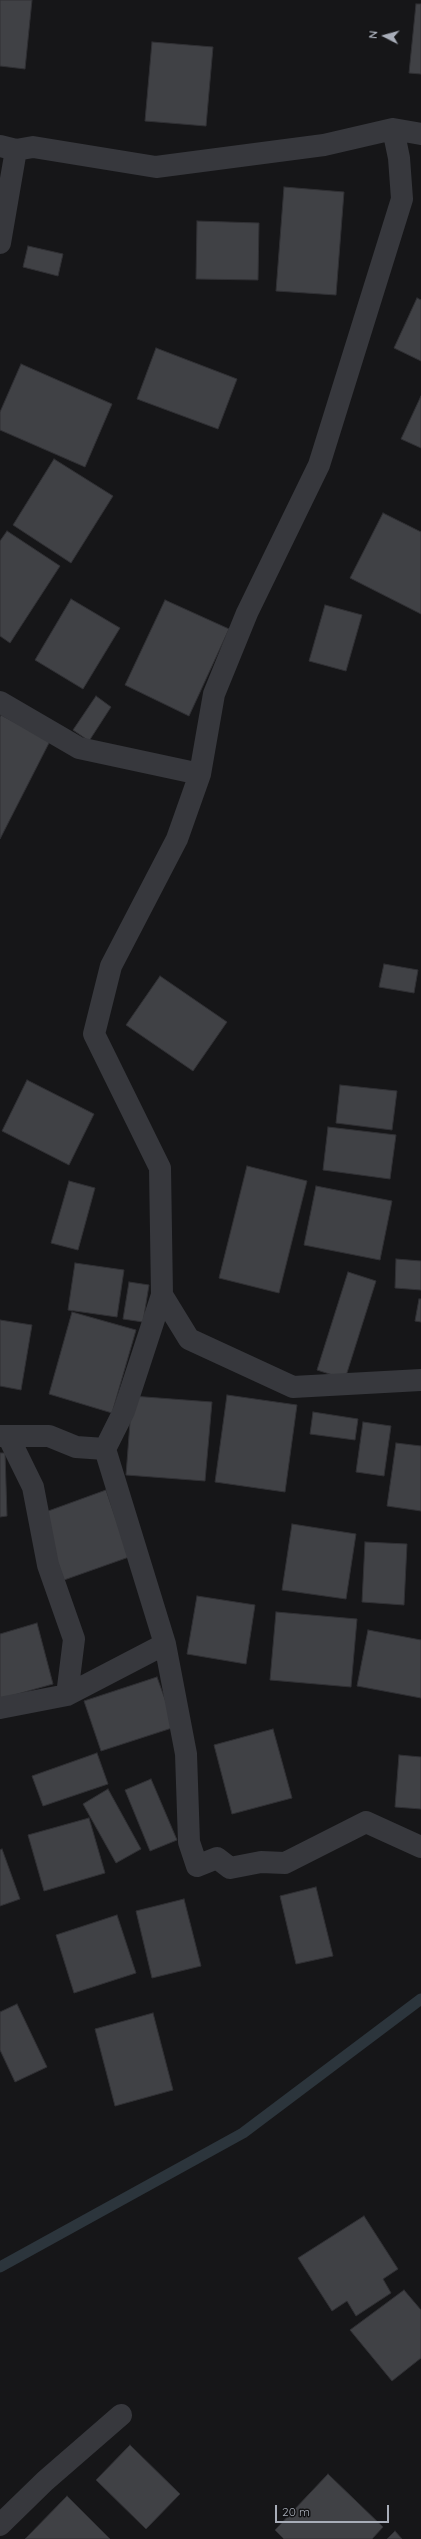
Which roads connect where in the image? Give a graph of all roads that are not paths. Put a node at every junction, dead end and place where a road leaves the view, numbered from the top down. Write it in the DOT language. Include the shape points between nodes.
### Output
graph roads {
  1 [pos="393,129"];
  2 [pos="421,134"];
  3 [pos="8,148"];
  4 [pos="0,243"];
  5 [pos="0,702"];
  6 [pos="200,774"];
  7 [pos="162,1295"];
  8 [pos="421,1380"];
  9 [pos="5,1437"];
  10 [pos="105,1449"];
  11 [pos="165,1644"];
  12 [pos="67,1695"];
  13 [pos="0,1708"];
  14 [pos="421,1847"];
  15 [pos="121,2415"];
  16 [pos="0,2525"];
  1 -- 2 [label="street"];
  1 -- 3 [label="street" via="324,145 156,167 33,147"];
  1 -- 6 [label="street" via="399,158 402,199 319,466 246,613 214,694"];
  3 -- 4 [label="street"];
  5 -- 6 [label="street" via="79,748"];
  6 -- 7 [label="street" via="164,868 111,966 94,1034 160,1168"];
  7 -- 8 [label="street" via="189,1339 294,1386"];
  7 -- 10 [label="street" via="124,1411"];
  9 -- 10 [label="street" via="50,1436 76,1447"];
  9 -- 12 [label="street" via="33,1487 48,1565 74,1639"];
  10 -- 11 [label="street"];
  11 -- 12 [label="street"];
  11 -- 14 [label="street" via="186,1754 189,1842 197,1866 217,1858 230,1868 261,1862 285,1863 366,1822"];
  12 -- 13 [label="street"];
  15 -- 16 [label="street" via="45,2481"];
}
